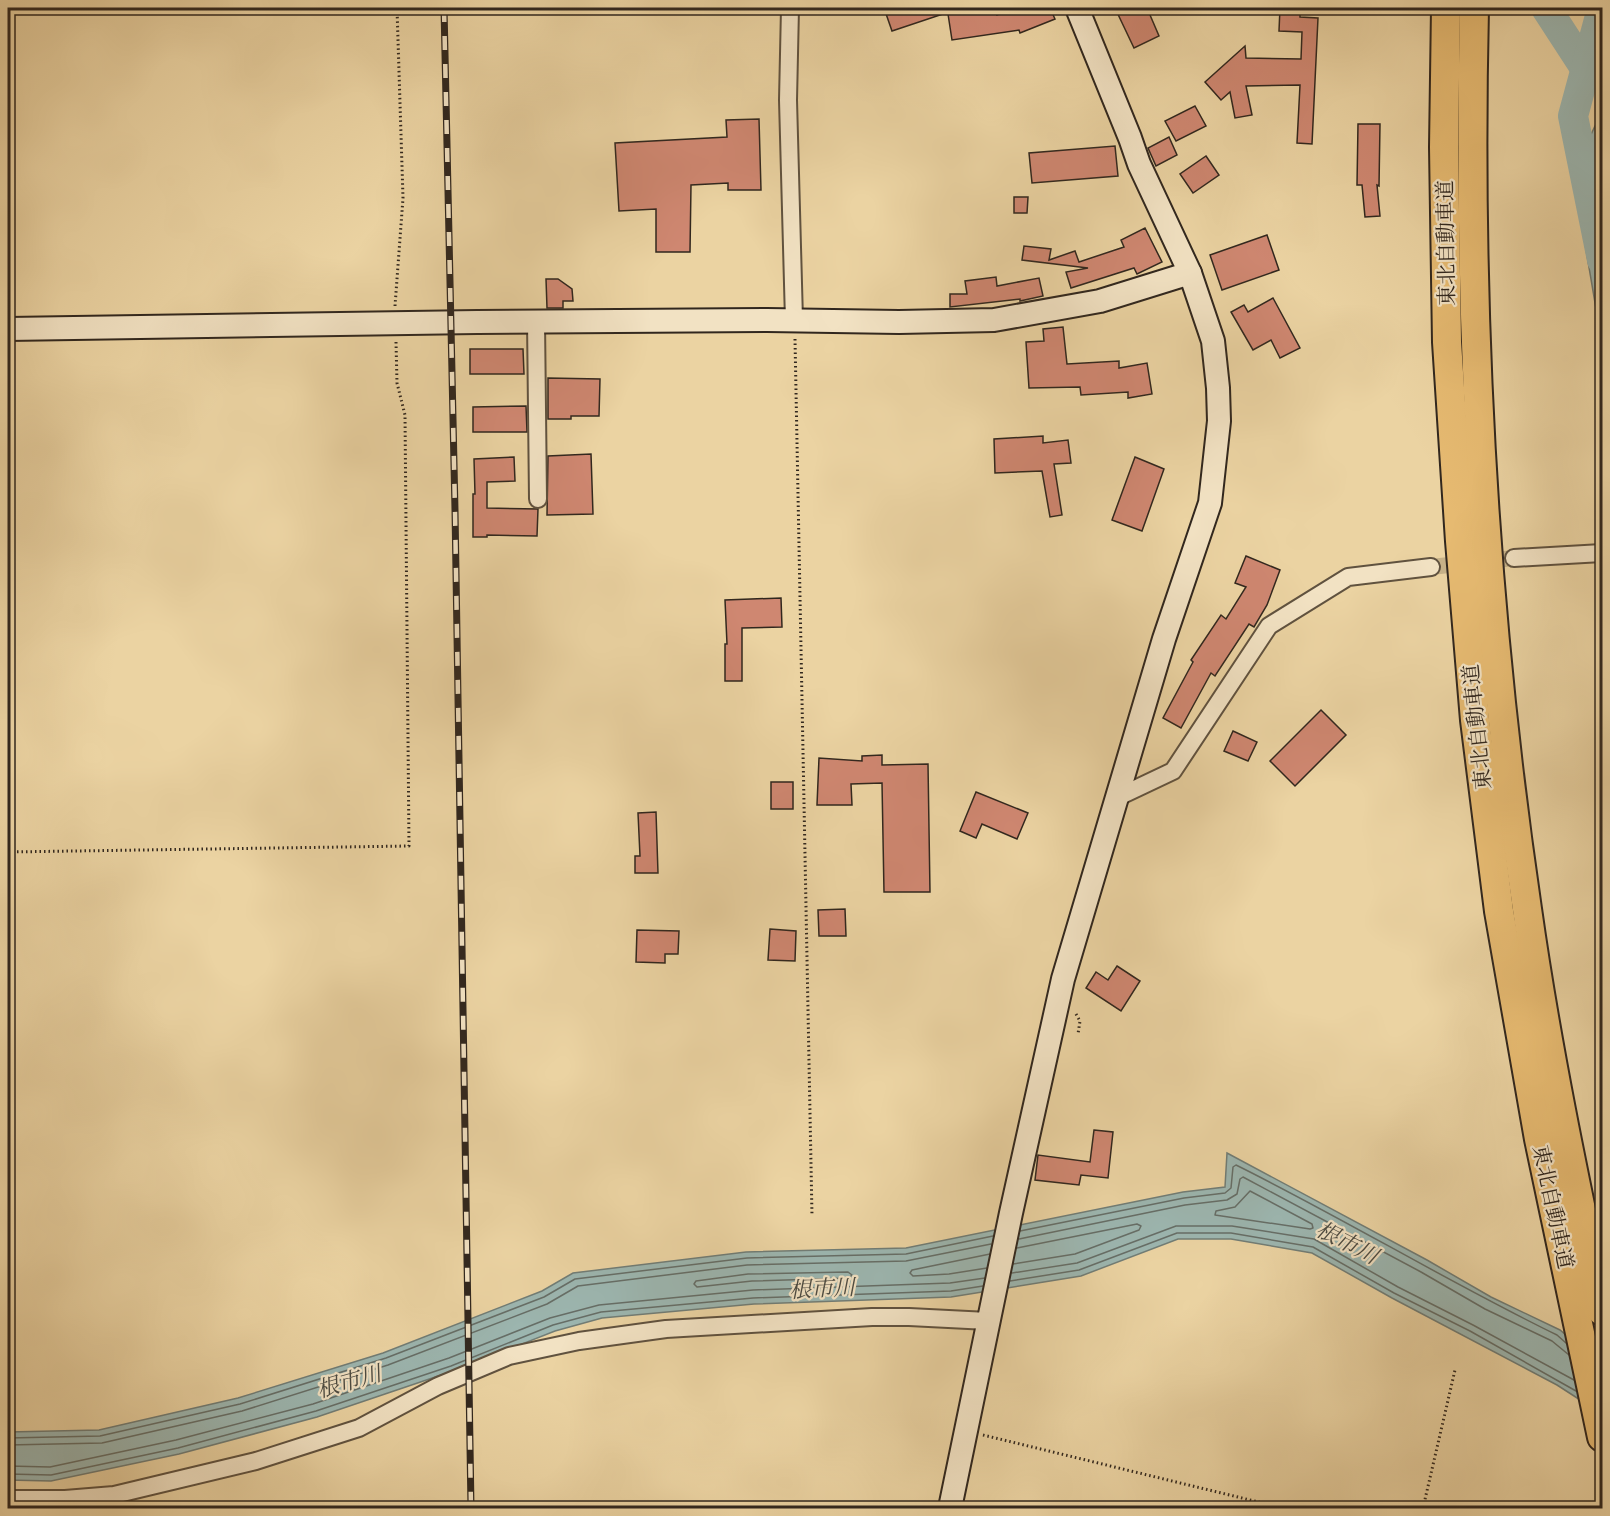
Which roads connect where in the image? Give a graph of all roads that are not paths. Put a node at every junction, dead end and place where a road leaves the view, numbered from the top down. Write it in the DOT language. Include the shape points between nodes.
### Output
graph roads {
  1 [pos="790,8"];
  2 [pos="1077,8"];
  3 [pos="1446,8"];
  4 [pos="1474,8"];
  5 [pos="1190,273"];
  6 [pos="794,320"];
  7 [pos="536,321"];
  8 [pos="8,329"];
  9 [pos="538,499"];
  10 [pos="1602,553"];
  11 [pos="1514,558"];
  12 [pos="1431,567"];
  13 [pos="1116,798"];
  14 [pos="1602,1311"];
  15 [pos="990,1312"];
  16 [pos="1602,1437"];
  17 [pos="8,1499"];
  18 [pos="950,1509"];
  1 -- 6 [label="street" via="788,100"];
  2 -- 5 [label="street" via="1139,164"];
  3 -- 16 [label="highway, 東北自動車道" via="1447,342 1475,720 1499,911 1539,1139"];
  4 -- 14 [label="highway, 東北自動車道" via="1471,143 1475,342 1485,537 1502,712 1527,910 1566,1136"];
  5 -- 6 [label="street" via="1100,301 994,320"];
  5 -- 13 [label="street" via="1213,341 1218,388 1219,421 1210,503"];
  6 -- 7 [label="street"];
  7 -- 8 [label="street"];
  7 -- 9 [label="street"];
  10 -- 11 [label="street"];
  12 -- 13 [label="street" via="1348,577 1269,626 1173,771"];
  13 -- 15 [label="street" via="1063,979"];
  15 -- 17 [label="street" via="666,1329 579,1341 509,1356 438,1386 359,1428 256,1461 114,1495"];
  15 -- 18 [label="street"];
}
